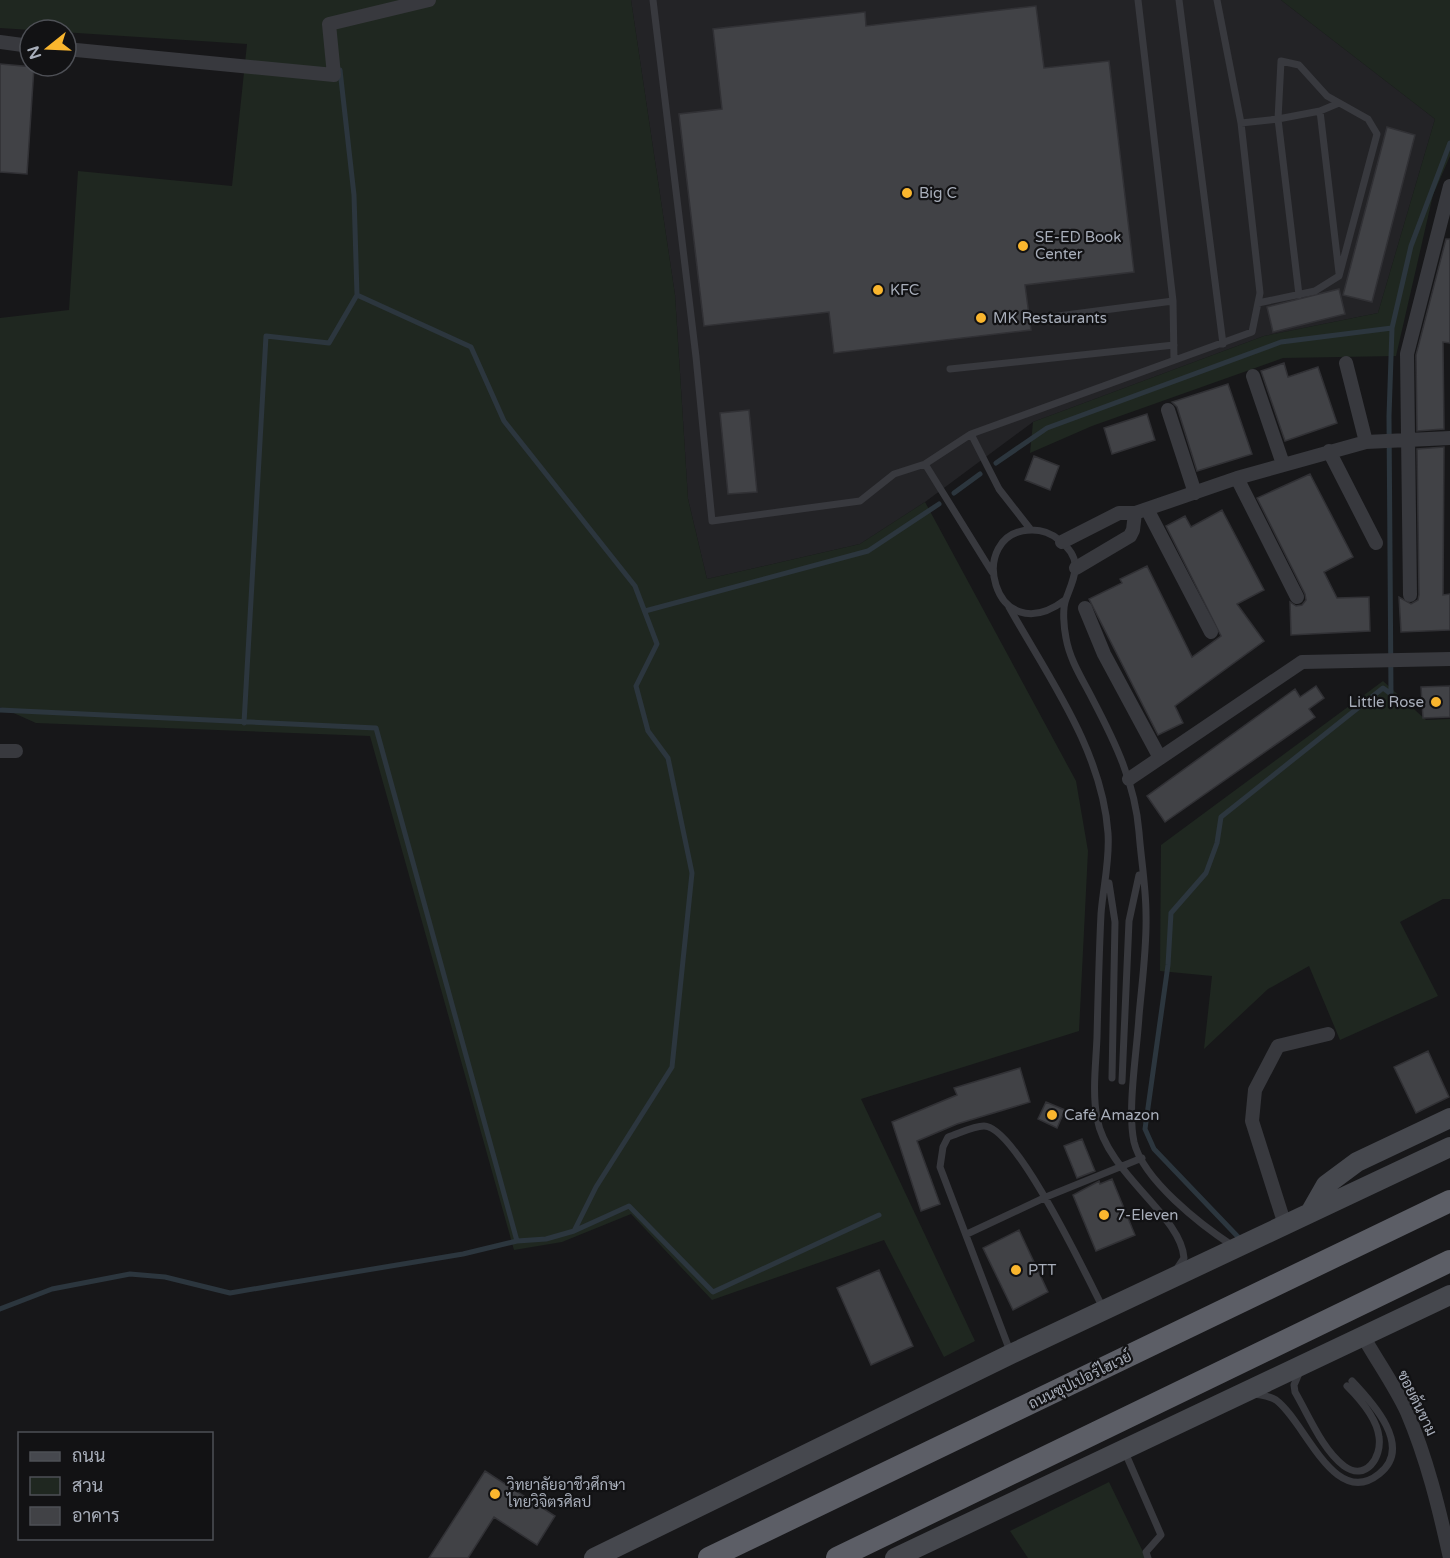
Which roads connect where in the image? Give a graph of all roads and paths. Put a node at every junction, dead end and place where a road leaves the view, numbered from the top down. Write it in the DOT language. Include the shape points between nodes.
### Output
graph roads {
  1 [pos="429,0"];
  2 [pos="653,0"];
  3 [pos="1138,0"];
  4 [pos="1179,0"];
  5 [pos="1217,0"];
  6 [pos="0,42"];
  7 [pos="18,44"];
  8 [pos="78,50"];
  9 [pos="1339,103"];
  10 [pos="1320,111"];
  11 [pos="1278,119"];
  12 [pos="1240,123"];
  13 [pos="1450,186"];
  14 [pos="1339,276"];
  15 [pos="1299,294"];
  16 [pos="1173,301"];
  17 [pos="1258,303"];
  18 [pos="1043,318"];
  19 [pos="1223,344"];
  20 [pos="1174,345"];
  21 [pos="1174,360"];
  22 [pos="1346,363"];
  23 [pos="950,369"];
  24 [pos="1253,376"];
  25 [pos="1168,410"];
  26 [pos="971,434"];
  27 [pos="1450,438"];
  28 [pos="1402,439"];
  29 [pos="1369,441"];
  30 [pos="1329,451"];
  31 [pos="925,464"];
  32 [pos="1283,464"];
  33 [pos="1237,478"];
  34 [pos="1195,493"];
  35 [pos="1141,511"];
  36 [pos="1031,530"];
  37 [pos="1062,542"];
  38 [pos="1376,543"];
  39 [pos="1076,568"];
  40 [pos="992,572"];
  41 [pos="1410,595"];
  42 [pos="1297,597"];
  43 [pos="1065,600"];
  44 [pos="1007,605"];
  45 [pos="1085,608"];
  46 [pos="1211,632"];
  47 [pos="1450,659"];
  48 [pos="0,751"];
  49 [pos="16,752"];
  50 [pos="1160,758"];
  51 [pos="1129,780"];
  52 [pos="1141,867"];
  53 [pos="1108,875"];
  54 [pos="1328,1034"];
  55 [pos="1112,1078"];
  56 [pos="1122,1081"];
  57 [pos="1450,1118"];
  58 [pos="1450,1147"];
  59 [pos="1142,1158"];
  60 [pos="1120,1168"];
  61 [pos="1046,1197"];
  62 [pos="1450,1201"];
  63 [pos="1310,1213"];
  64 [pos="1285,1224"];
  65 [pos="967,1234"];
  66 [pos="1236,1248"];
  67 [pos="1450,1261"];
  68 [pos="1169,1280"];
  69 [pos="1450,1295"];
  70 [pos="1104,1310"];
  71 [pos="1363,1336"];
  72 [pos="1011,1354"];
  73 [pos="1304,1363"];
  74 [pos="1240,1393"];
  75 [pos="1123,1448"];
  76 [pos="594,1558"];
  77 [pos="709,1558"];
  78 [pos="837,1558"];
  79 [pos="895,1558"];
  80 [pos="1148,1558"];
  81 [pos="1450,1558"];
  1 -- 8 [label="street" via="329,24 334,75"];
  2 -- 31 [label="lane" via="712,521 860,501 894,474"];
  3 -- 16 [label="lane"];
  4 -- 19 [label="lane"];
  5 -- 12 [label="lane"];
  6 -- 7 [label="street"];
  9 -- 10 [label="lane"];
  9 -- 11 [label="lane" via="1327,96 1299,65 1281,61"];
  9 -- 14 [label="lane" via="1368,119 1377,134"];
  10 -- 11 [label="lane"];
  10 -- 14 [label="lane"];
  11 -- 12 [label="lane"];
  11 -- 15 [label="lane"];
  12 -- 17 [label="lane" via="1260,292"];
  13 -- 28 [label="street" via="1408,346"];
  14 -- 15 [label="lane" via="1315,291"];
  15 -- 17 [label="lane"];
  16 -- 18 [label="lane"];
  16 -- 20 [label="lane"];
  17 -- 19 [label="lane" via="1252,332"];
  19 -- 21 [label="lane"];
  20 -- 21 [label="lane"];
  20 -- 23 [label="lane"];
  21 -- 26 [label="lane"];
  22 -- 29 [label="street"];
  24 -- 32 [label="street"];
  25 -- 34 [label="street"];
  26 -- 31 [label="lane"];
  26 -- 36 [label="lane" via="999,489"];
  27 -- 28 [label="street"];
  28 -- 29 [label="street"];
  28 -- 41 [label="street"];
  29 -- 30 [label="street"];
  30 -- 32 [label="street"];
  30 -- 38 [label="street"];
  31 -- 40 [label="lane"];
  32 -- 33 [label="street"];
  33 -- 34 [label="street"];
  33 -- 42 [label="street"];
  34 -- 35 [label="street"];
  35 -- 37 [label="street" via="1119,513"];
  35 -- 39 [label="street" via="1130,536"];
  35 -- 46 [label="street"];
  36 -- 37 [label="lane" via="1050,533"];
  36 -- 40 [label="lane" via="1009,538 996,553"];
  37 -- 39 [label="lane"];
  39 -- 43 [label="lane" via="1072,590"];
  40 -- 44 [label="lane"];
  43 -- 44 [label="lane" via="1044,613 1028,614"];
  43 -- 51 [label="lane" via="1065,635 1070,656 1118,747"];
  44 -- 53 [label="lane" via="1081,736 1098,777 1108,832"];
  45 -- 50 [label="street" via="1104,654"];
  47 -- 50 [label="street" via="1311,660 1295,665"];
  48 -- 49 [label="street"];
  50 -- 51 [label="street"];
  51 -- 52 [label="lane" via="1136,806"];
  52 -- 56 [label="lane" via="1129,921"];
  52 -- 59 [label="lane" via="1146,914 1133,1125 1134,1143"];
  53 -- 55 [label="lane" via="1115,922"];
  53 -- 60 [label="lane" via="1101,912 1096,1097 1097,1119"];
  54 -- 64 [label="street" via="1278,1046 1255,1090 1252,1121"];
  57 -- 63 [label="main road" via="1357,1162 1326,1185"];
  58 -- 63 [label="main road"];
  59 -- 60 [label="lane"];
  59 -- 66 [label="lane" via="1150,1173 1203,1226"];
  60 -- 61 [label="lane"];
  60 -- 68 [label="lane" via="1180,1241 1184,1258"];
  61 -- 65 [label="lane"];
  61 -- 65 [label="lane" via="999,1132 984,1126 948,1137 940,1167"];
  61 -- 70 [label="lane"];
  62 -- 77 [label="highway, ถนนซุปเปอร์ไฮเวย์"];
  63 -- 64 [label="main road"];
  64 -- 66 [label="main road"];
  65 -- 72 [label="lane"];
  66 -- 68 [label="main road"];
  67 -- 78 [label="highway"];
  68 -- 70 [label="main road"];
  69 -- 71 [label="main road"];
  70 -- 72 [label="main road"];
  71 -- 73 [label="main road"];
  71 -- 81 [label="street, ซอยต้นขาม" via="1406,1410 1438,1500"];
  72 -- 76 [label="main road"];
  73 -- 74 [label="main road"];
  73 -- 74 [label="lane" via="1294,1385 1295,1392 1333,1456 1346,1468 1367,1469 1379,1454 1379,1436 1349,1384 1374,1404 1391,1433 1385,1470 1372,1480 1340,1478 1275,1400"];
  74 -- 75 [label="main road"];
  75 -- 79 [label="main road"];
  75 -- 80 [label="lane" via="1161,1535 1146,1552"];
}
